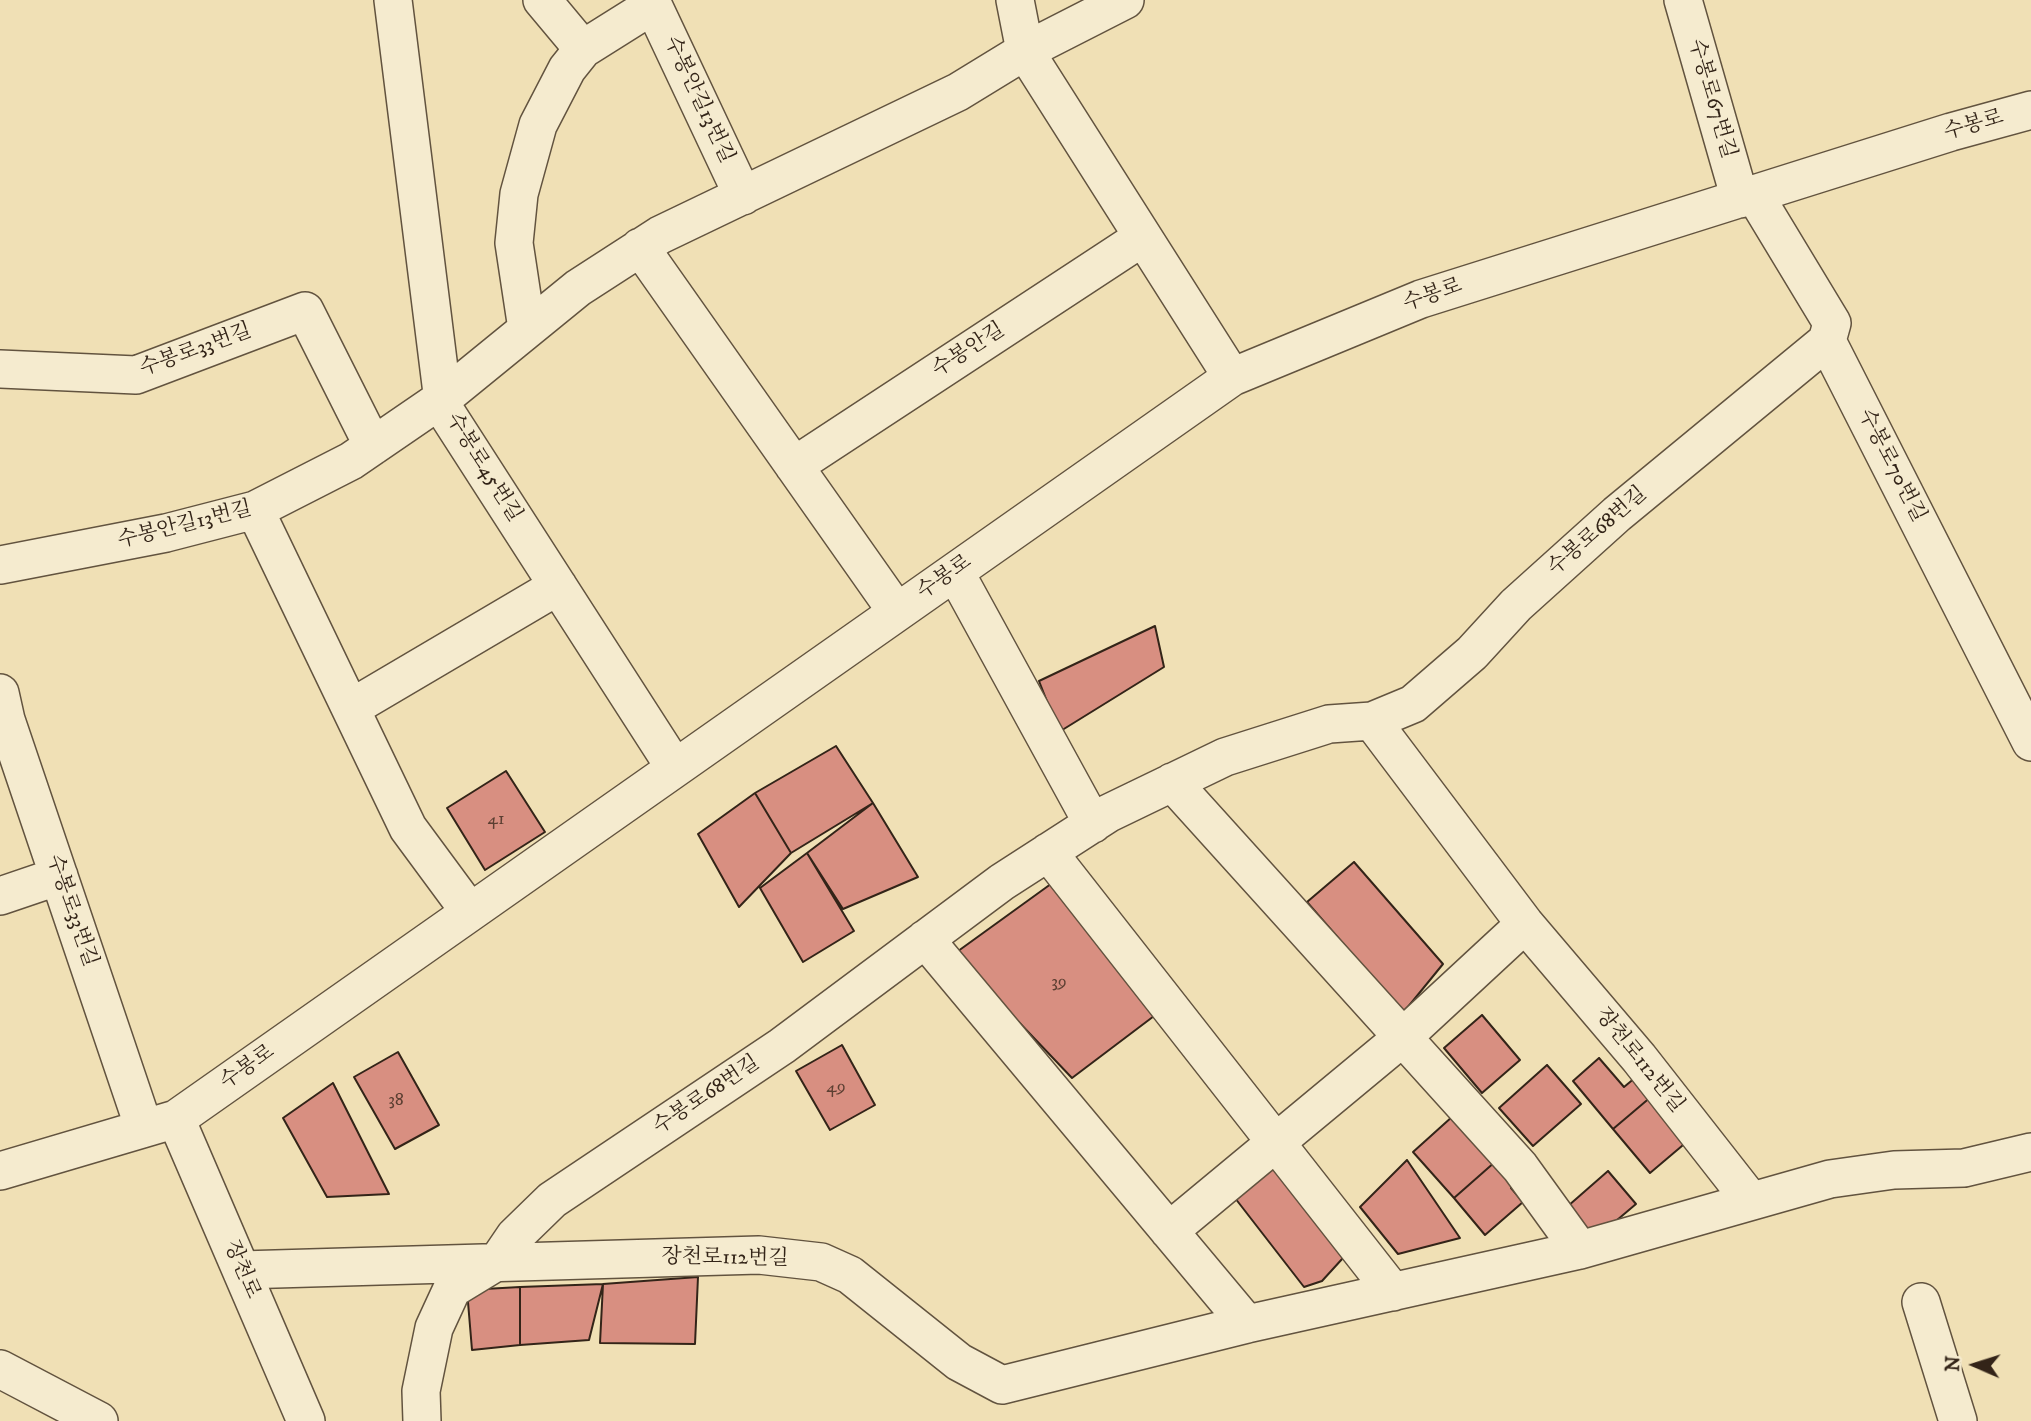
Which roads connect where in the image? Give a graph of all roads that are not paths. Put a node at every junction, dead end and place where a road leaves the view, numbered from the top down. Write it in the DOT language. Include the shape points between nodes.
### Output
graph roads {
  1 [pos="393,0"];
  2 [pos="542,0"];
  3 [pos="1015,0"];
  4 [pos="1125,0"];
  5 [pos="1683,0"];
  6 [pos="583,49"];
  7 [pos="1025,51"];
  8 [pos="2031,110"];
  9 [pos="1747,196"];
  10 [pos="743,197"];
  11 [pos="1143,237"];
  12 [pos="640,247"];
  13 [pos="527,329"];
  14 [pos="1827,341"];
  15 [pos="0,369"];
  16 [pos="1233,377"];
  17 [pos="443,398"];
  18 [pos="373,446"];
  19 [pos="794,466"];
  20 [pos="255,510"];
  21 [pos="0,565"];
  22 [pos="955,572"];
  23 [pos="558,586"];
  24 [pos="897,612"];
  25 [pos="0,693"];
  26 [pos="351,708"];
  27 [pos="1372,721"];
  28 [pos="2031,742"];
  29 [pos="675,768"];
  30 [pos="1172,782"];
  31 [pos="1093,824"];
  32 [pos="1048,852"];
  33 [pos="59,876"];
  34 [pos="0,896"];
  35 [pos="470,912"];
  36 [pos="1525,924"];
  37 [pos="925,939"];
  38 [pos="1403,1037"];
  39 [pos="160,1124"];
  40 [pos="1274,1142"];
  41 [pos="2031,1152"];
  42 [pos="0,1171"];
  43 [pos="1751,1201"];
  44 [pos="1169,1231"];
  45 [pos="1580,1250"];
  46 [pos="498,1261"];
  47 [pos="241,1270"];
  48 [pos="1393,1292"];
  49 [pos="1921,1302"];
  50 [pos="1247,1324"];
  51 [pos="0,1369"];
  52 [pos="99,1421"];
  53 [pos="306,1421"];
  54 [pos="422,1421"];
  55 [pos="1958,1421"];
  1 -- 17 [label="street, 수봉로45번길"];
  2 -- 6 [label="street"];
  3 -- 7 [label="street"];
  4 -- 7 [label="street, 수봉안길13번길"];
  5 -- 9 [label="street, 수봉로67번길"];
  6 -- 10 [label="street, 수봉안길13번길" via="653,5"];
  6 -- 13 [label="street, 수봉안길13번길" via="567,69 538,125 519,194 514,243"];
  7 -- 10 [label="street, 수봉안길13번길" via="958,92"];
  7 -- 11 [label="street"];
  8 -- 9 [label="street, 수봉로"];
  9 -- 14 [label="street, 수봉로70번길" via="1832,323"];
  9 -- 16 [label="street, 수봉로" via="1421,299"];
  10 -- 12 [label="street, 수봉안길13번길"];
  11 -- 16 [label="street"];
  11 -- 19 [label="street, 수봉안길"];
  12 -- 13 [label="street, 수봉안길13번길"];
  12 -- 19 [label="street, 수봉로"];
  13 -- 17 [label="street, 수봉안길13번길"];
  14 -- 27 [label="street, 수봉로68번길" via="1617,514 1413,704"];
  14 -- 28 [label="street, 수봉로70번길"];
  15 -- 18 [label="street, 수봉로33번길" via="135,375 305,311"];
  16 -- 22 [label="street, 수봉로"];
  17 -- 18 [label="street, 수봉안길13번길"];
  17 -- 23 [label="street, 수봉로45번길" via="444,409"];
  18 -- 20 [label="street, 수봉안길13번길"];
  19 -- 24 [label="street, 수봉로"];
  20 -- 21 [label="street, 수봉안길13번길" via="166,533"];
  20 -- 26 [label="street"];
  22 -- 24 [label="street, 수봉로"];
  22 -- 31 [label="street"];
  23 -- 26 [label="street"];
  23 -- 29 [label="street, 수봉로45번길"];
  24 -- 29 [label="street, 수봉로"];
  25 -- 33 [label="street, 수봉로33번길"];
  26 -- 35 [label="street" via="408,828"];
  27 -- 30 [label="street, 수봉로68번길" via="1329,724 1225,757"];
  27 -- 36 [label="street"];
  29 -- 35 [label="street, 수봉로"];
  30 -- 31 [label="street, 수봉로68번길"];
  30 -- 38 [label="street"];
  31 -- 32 [label="street, 수봉로68번길"];
  32 -- 37 [label="street, 수봉로68번길"];
  32 -- 40 [label="street"];
  33 -- 34 [label="street"];
  33 -- 39 [label="street, 수봉로33번길"];
  35 -- 39 [label="street, 수봉로"];
  36 -- 38 [label="street"];
  36 -- 43 [label="street, 장천로112번길" via="1639,1058"];
  37 -- 44 [label="street"];
  37 -- 46 [label="street, 수봉로68번길" via="782,1046 552,1200 515,1236"];
  38 -- 40 [label="street"];
  38 -- 45 [label="street" via="1520,1167"];
  39 -- 42 [label="street, 수봉로"];
  39 -- 47 [label="street, 장천로"];
  40 -- 44 [label="street"];
  40 -- 48 [label="street"];
  41 -- 43 [label="street, 장천로112번길" via="1964,1168 1894,1170 1830,1180"];
  43 -- 45 [label="street, 장천로112번길"];
  44 -- 50 [label="street"];
  45 -- 48 [label="street, 장천로112번길"];
  46 -- 47 [label="street, 장천로112번길"];
  46 -- 50 [label="street, 장천로112번길" via="759,1255 821,1262 850,1275 959,1362 1002,1385"];
  46 -- 54 [label="street" via="453,1289 448,1298 434,1328 421,1391"];
  47 -- 53 [label="street, 장천로"];
  48 -- 50 [label="street, 장천로112번길"];
  49 -- 55 [label="street"];
  51 -- 52 [label="street"];
}
